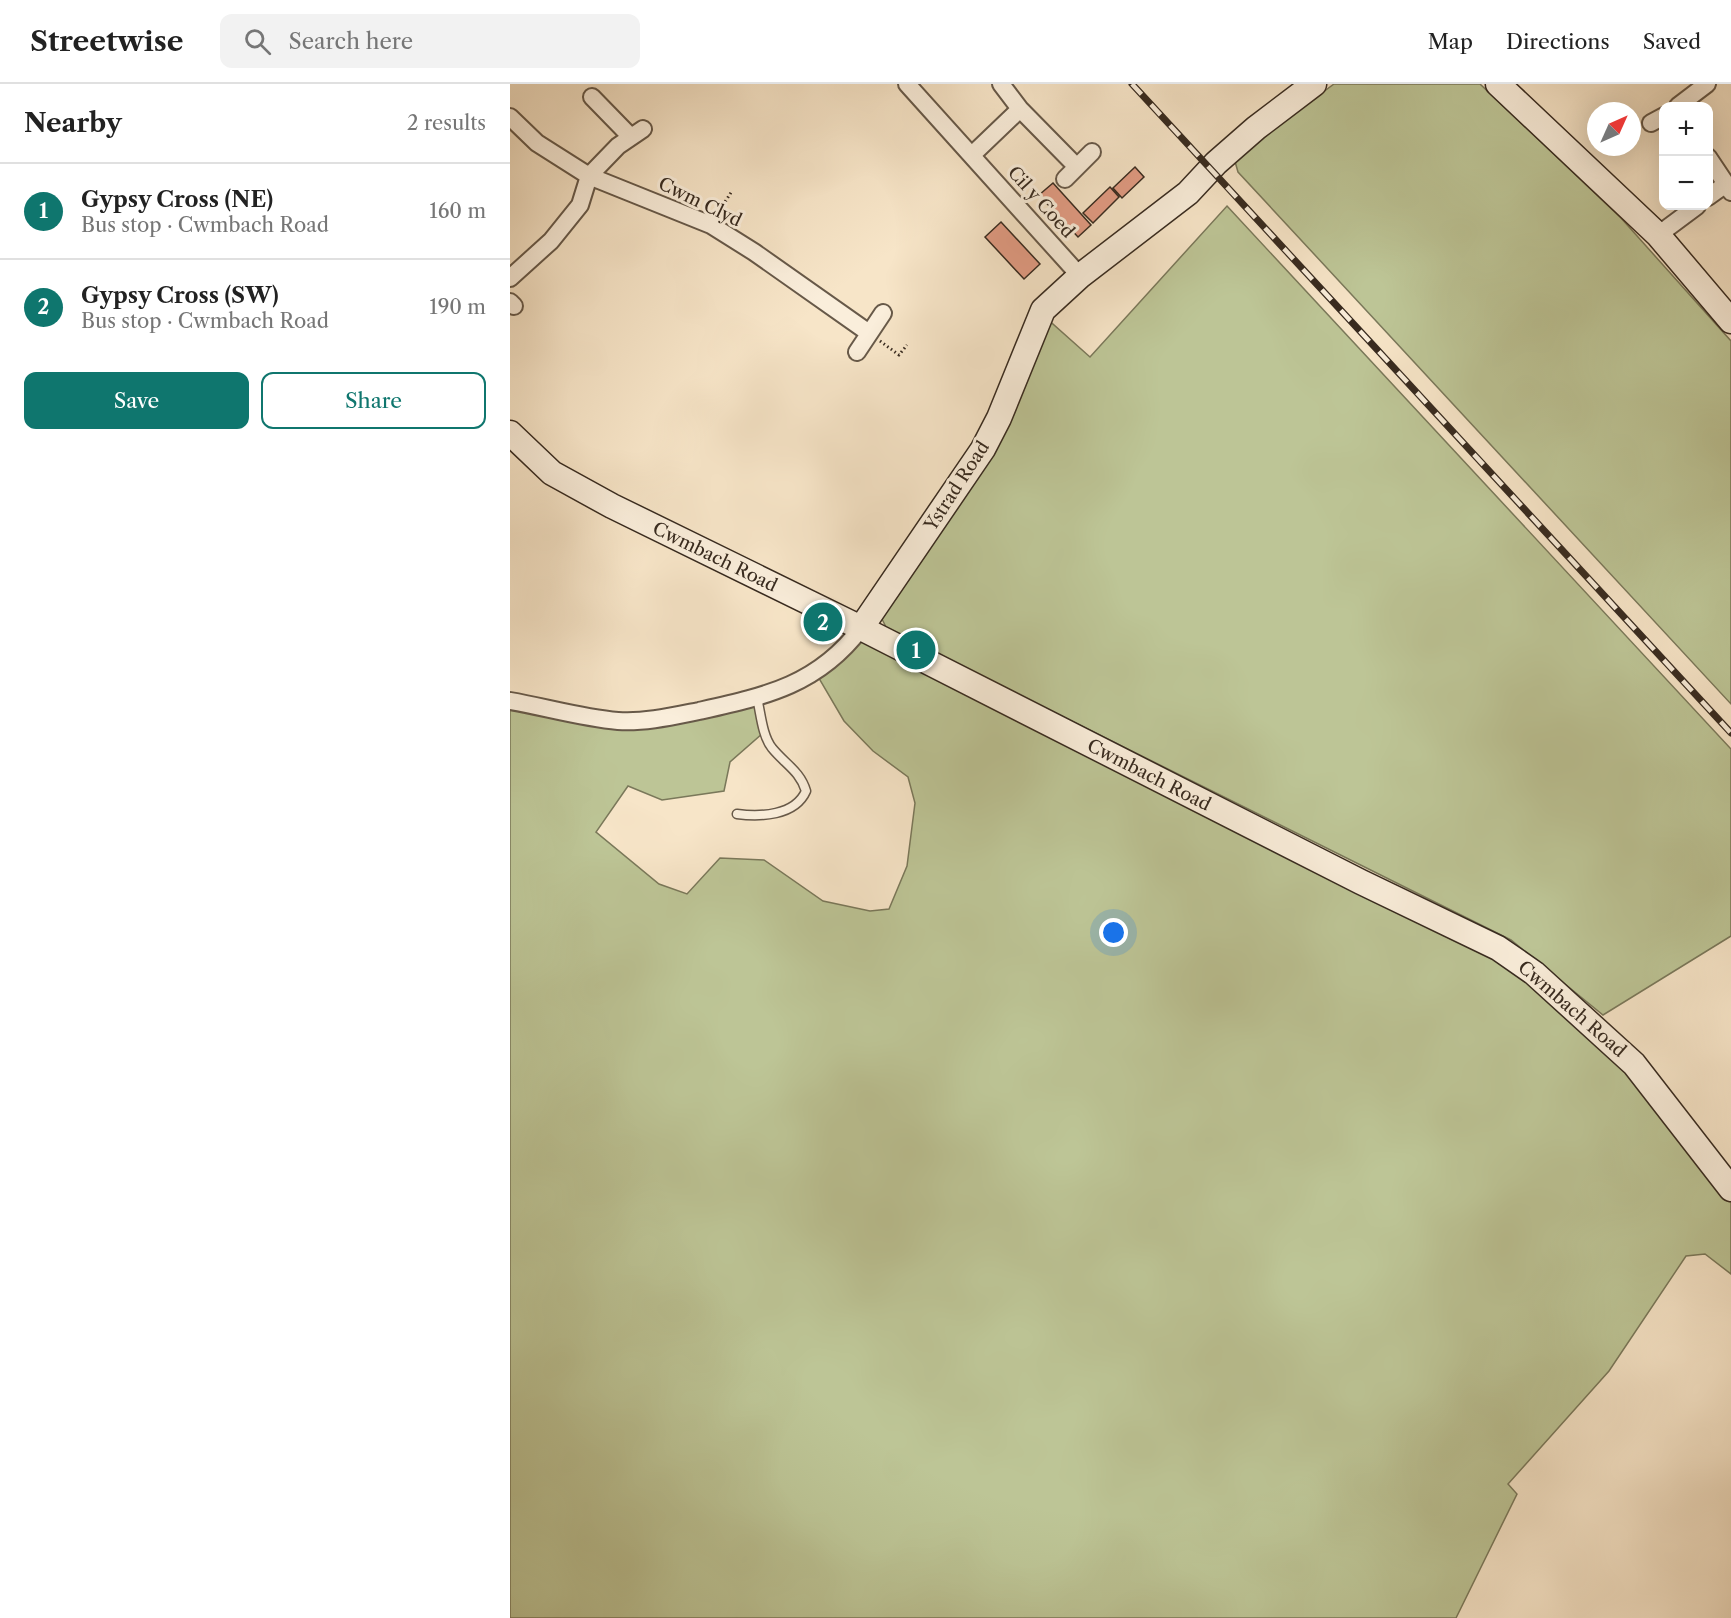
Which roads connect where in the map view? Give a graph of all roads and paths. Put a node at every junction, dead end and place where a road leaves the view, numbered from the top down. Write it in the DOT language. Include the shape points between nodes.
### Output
graph roads {
  1 [pos="907,84"];
  2 [pos="1001,84"];
  3 [pos="1314,84"];
  4 [pos="1498,84"];
  5 [pos="1707,84"];
  6 [pos="592,97"];
  7 [pos="1683,102"];
  8 [pos="1020,109"];
  9 [pos="510,117"];
  10 [pos="1092,152"];
  11 [pos="973,154"];
  12 [pos="1713,165"];
  13 [pos="589,176"];
  14 [pos="1728,188"];
  15 [pos="732,191"];
  16 [pos="1713,195"];
  17 [pos="1692,210"];
  18 [pos="711,225"];
  19 [pos="1658,235"];
  20 [pos="1080,276"];
  21 [pos="510,278"];
  22 [pos="883,312"];
  23 [pos="1731,321"];
  24 [pos="868,333"];
  25 [pos="907,345"];
  26 [pos="857,352"];
  27 [pos="510,433"];
  28 [pos="861,628"];
  29 [pos="757,698"];
  30 [pos="510,700"];
  31 [pos="737,814"];
  32 [pos="1731,1189"];
  1 -- 11 [label="street, Cil y Coed"];
  2 -- 8 [label="street"];
  3 -- 20 [label="main road, Ystrad Road" via="1256,128 1188,193"];
  4 -- 19 [label="main road"];
  5 -- 7 [label="street"];
  6 -- 13 [label="street" via="636,132"];
  8 -- 10 [label="street" via="1071,173"];
  8 -- 11 [label="street"];
  9 -- 13 [label="street, Cwm Clyd" via="537,143"];
  11 -- 20 [label="street, Cil y Coed"];
  12 -- 14 [label="street"];
  13 -- 18 [label="street, Cwm Clyd"];
  13 -- 21 [label="street" via="580,205 551,241"];
  14 -- 16 [label="street"];
  15 -- 18 [label="path"];
  17 -- 19 [label="street"];
  18 -- 24 [label="street, Cwm Clyd"];
  19 -- 23 [label="main road"];
  20 -- 28 [label="main road, Ystrad Road" via="1043,310 983,449"];
  22 -- 24 [label="street"];
  24 -- 25 [label="path" via="899,354"];
  24 -- 26 [label="street"];
  27 -- 28 [label="main road, Cwmbach Road" via="552,473"];
  28 -- 29 [label="street, Ystrad Road" via="843,652 817,671 791,687"];
  28 -- 32 [label="main road, Cwmbach Road" via="1498,948 1534,973 1634,1064"];
  29 -- 30 [label="street, Ystrad Road" via="672,716 619,721"];
  29 -- 31 [label="lane" via="772,748 799,774 806,791 798,803 767,816"];
}
